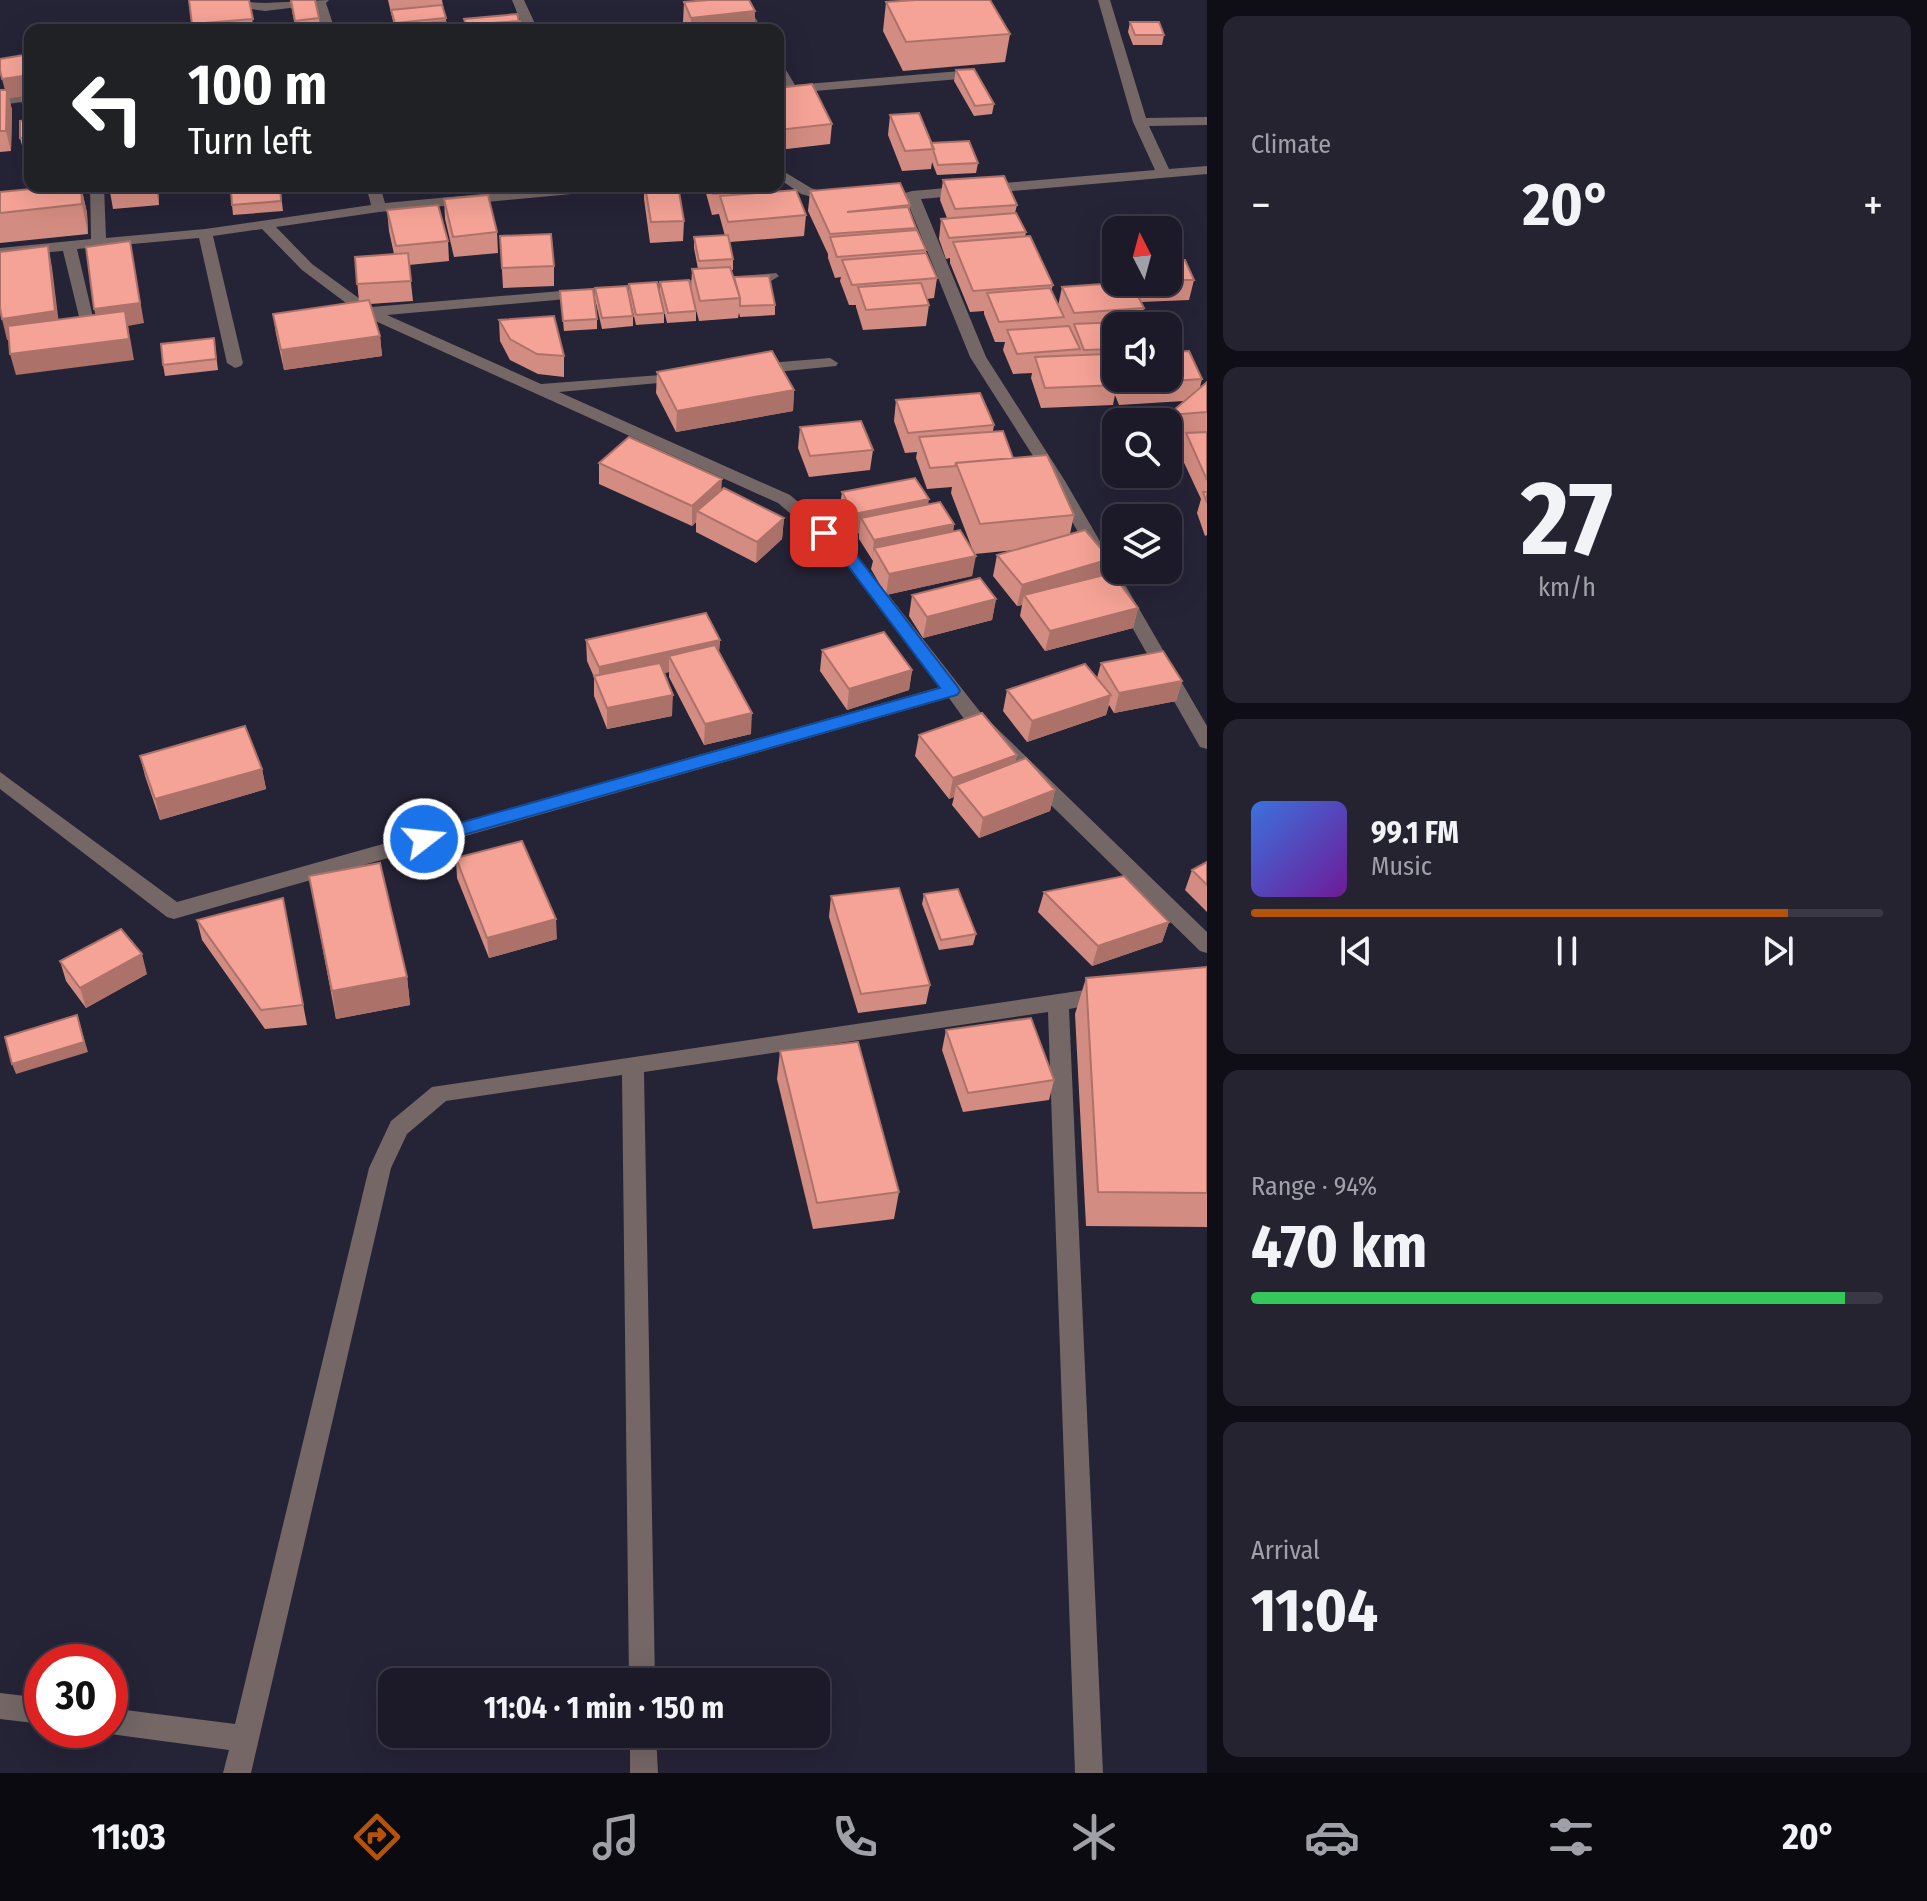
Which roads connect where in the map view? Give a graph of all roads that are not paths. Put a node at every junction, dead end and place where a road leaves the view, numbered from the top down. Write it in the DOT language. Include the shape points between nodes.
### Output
graph roads {
  1 [pos="212,0"];
  2 [pos="321,0"];
  3 [pos="518,0"];
  4 [pos="738,0"];
  5 [pos="1104,0"];
  6 [pos="327,24"];
  7 [pos="528,24"];
  8 [pos="752,24"];
  9 [pos="960,75"];
  10 [pos="784,90"];
  11 [pos="24,98"];
  12 [pos="0,101"];
  13 [pos="1207,121"];
  14 [pos="1140,122"];
  15 [pos="1207,170"];
  16 [pos="1163,172"];
  17 [pos="784,176"];
  18 [pos="97,192"];
  19 [pos="375,192"];
  20 [pos="552,192"];
  21 [pos="912,195"];
  22 [pos="881,199"];
  23 [pos="854,202"];
  24 [pos="379,208"];
  25 [pos="265,224"];
  26 [pos="205,233"];
  27 [pos="99,243"];
  28 [pos="69,246"];
  29 [pos="0,252"];
  30 [pos="771,276"];
  31 [pos="367,312"];
  32 [pos="89,334"];
  33 [pos="235,363"];
  34 [pos="830,363"];
  35 [pos="736,371"];
  36 [pos="705,374"];
  37 [pos="534,389"];
  38 [pos="951,691"];
  39 [pos="1207,742"];
  40 [pos="2,786"];
  41 [pos="1207,945"];
  42 [pos="1133,989"];
  43 [pos="1058,1004"];
  44 [pos="633,1066"];
  45 [pos="642,1668"];
  46 [pos="0,1706"];
  47 [pos="24,1709"];
  48 [pos="128,1723"];
  49 [pos="244,1739"];
  50 [pos="643,1748"];
  51 [pos="237,1773"];
  52 [pos="644,1773"];
  53 [pos="1089,1773"];
  1 -- 2 [label="street" via="265,7"];
  2 -- 6 [label="street"];
  3 -- 7 [label="street"];
  4 -- 8 [label="street"];
  5 -- 14 [label="street"];
  9 -- 10 [label="street"];
  11 -- 12 [label="street"];
  13 -- 14 [label="street"];
  14 -- 16 [label="street"];
  15 -- 16 [label="street"];
  16 -- 21 [label="street"];
  17 -- 23 [label="street" via="806,191"];
  18 -- 27 [label="street"];
  19 -- 24 [label="street"];
  20 -- 24 [label="street"];
  21 -- 22 [label="street"];
  21 -- 39 [label="street" via="978,357 1057,481"];
  24 -- 25 [label="street"];
  25 -- 26 [label="street"];
  25 -- 31 [label="street" via="307,267"];
  26 -- 27 [label="street"];
  26 -- 33 [label="street"];
  27 -- 28 [label="street"];
  28 -- 29 [label="street"];
  28 -- 32 [label="street"];
  30 -- 31 [label="street"];
  31 -- 37 [label="street"];
  34 -- 35 [label="street"];
  36 -- 37 [label="street"];
  37 -- 38 [label="street" via="784,499 844,550"];
  38 -- 40 [label="street" via="174,911"];
  38 -- 41 [label="street"];
  42 -- 43 [label="street"];
  43 -- 44 [label="street"];
  43 -- 53 [label="street"];
  44 -- 45 [label="street"];
  44 -- 49 [label="street" via="440,1093 399,1128 380,1168"];
  46 -- 47 [label="street"];
  48 -- 49 [label="street"];
  49 -- 51 [label="street"];
  50 -- 52 [label="street"];
}
